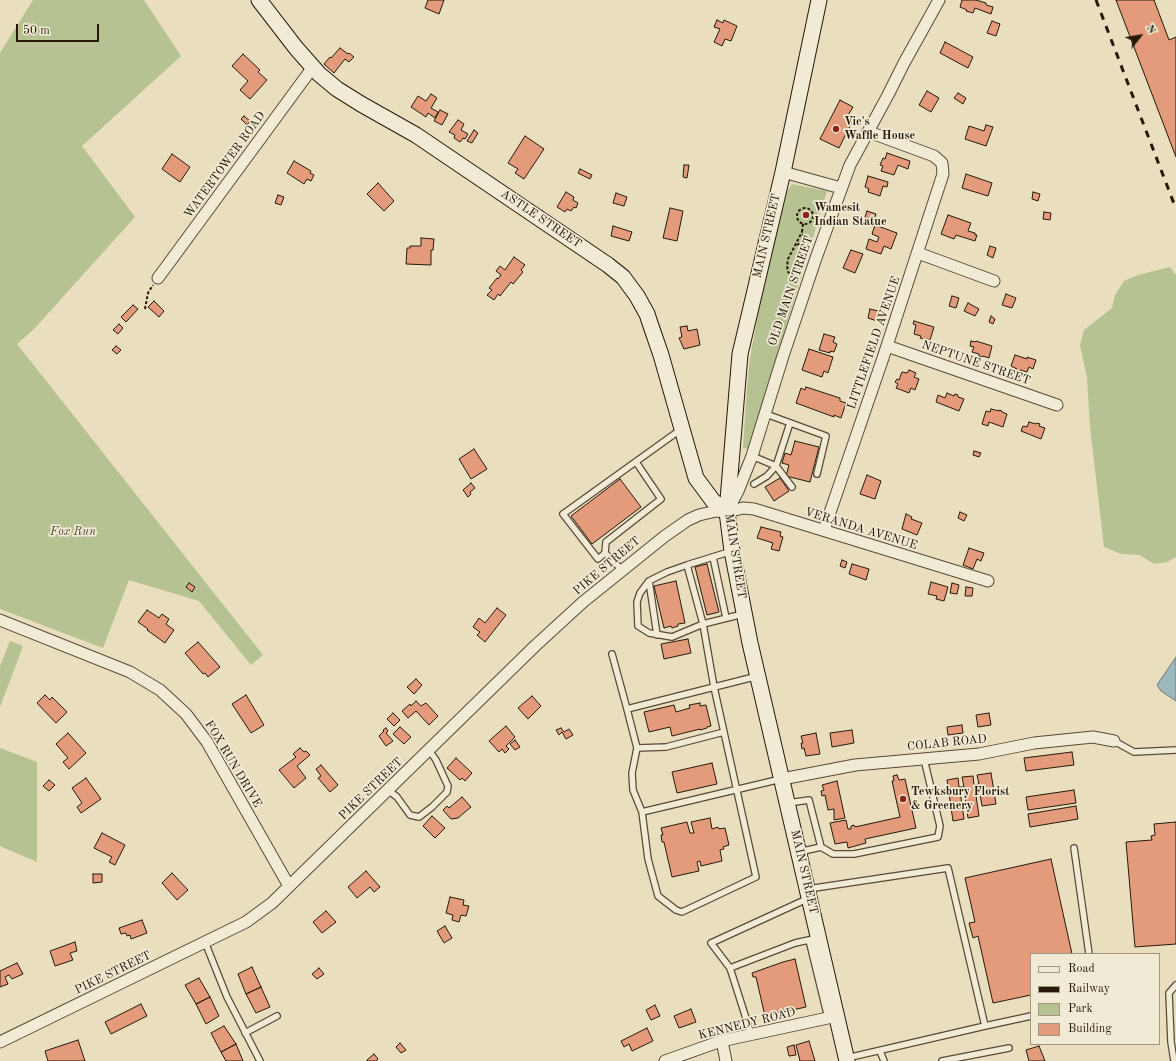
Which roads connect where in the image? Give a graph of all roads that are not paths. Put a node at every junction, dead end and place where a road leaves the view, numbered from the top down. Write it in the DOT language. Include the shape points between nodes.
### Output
graph roads {
  1 [pos="259,0"];
  2 [pos="819,0"];
  3 [pos="939,0"];
  4 [pos="313,67"];
  5 [pos="868,132"];
  6 [pos="783,172"];
  7 [pos="841,188"];
  8 [pos="918,253"];
  9 [pos="158,278"];
  10 [pos="994,281"];
  11 [pos="887,346"];
  12 [pos="1057,405"];
  13 [pos="766,414"];
  14 [pos="790,423"];
  15 [pos="682,428"];
  16 [pos="752,456"];
  17 [pos="636,462"];
  18 [pos="776,466"];
  19 [pos="817,474"];
  20 [pos="754,484"];
  21 [pos="792,487"];
  22 [pos="727,512"];
  23 [pos="824,530"];
  24 [pos="732,551"];
  25 [pos="605,553"];
  26 [pos="713,557"];
  27 [pos="687,565"];
  28 [pos="622,570"];
  29 [pos="649,581"];
  30 [pos="988,581"];
  31 [pos="744,613"];
  32 [pos="726,618"];
  33 [pos="0,620"];
  34 [pos="703,624"];
  35 [pos="657,635"];
  36 [pos="612,654"];
  37 [pos="758,676"];
  38 [pos="714,687"];
  39 [pos="627,709"];
  40 [pos="724,732"];
  41 [pos="1114,741"];
  42 [pos="637,748"];
  43 [pos="429,750"];
  44 [pos="1176,750"];
  45 [pos="924,759"];
  46 [pos="782,779"];
  47 [pos="388,790"];
  48 [pos="737,790"];
  49 [pos="788,803"];
  50 [pos="642,812"];
  51 [pos="821,847"];
  52 [pos="1074,848"];
  53 [pos="799,852"];
  54 [pos="289,886"];
  55 [pos="808,893"];
  56 [pos="814,939"];
  57 [pos="205,941"];
  58 [pos="1089,953"];
  59 [pos="730,968"];
  60 [pos="1176,985"];
  61 [pos="278,1016"];
  62 [pos="1030,1016"];
  63 [pos="832,1017"];
  64 [pos="985,1026"];
  65 [pos="245,1033"];
  66 [pos="751,1034"];
  67 [pos="722,1041"];
  68 [pos="0,1042"];
  69 [pos="1009,1048"];
  70 [pos="880,1051"];
  71 [pos="847,1060"];
  72 [pos="260,1061"];
  73 [pos="665,1061"];
  74 [pos="726,1061"];
  75 [pos="884,1061"];
  76 [pos="942,1061"];
  77 [pos="1174,1061"];
  1 -- 4 [label="main road, ASTLE STREET"];
  2 -- 6 [label="main road, MAIN STREET"];
  3 -- 5 [label="street, OLD MAIN STREET"];
  4 -- 9 [label="street, WATERTOWER ROAD"];
  4 -- 15 [label="main road, ASTLE STREET" via="342,92 416,135 623,277 647,314"];
  5 -- 7 [label="street, OLD MAIN STREET"];
  5 -- 8 [label="street, LITTLEFIELD AVENUE" via="934,156 942,163 944,174"];
  6 -- 7 [label="street"];
  6 -- 22 [label="main road, MAIN STREET" via="740,354"];
  7 -- 13 [label="street, OLD MAIN STREET" via="783,356"];
  8 -- 10 [label="street"];
  8 -- 11 [label="street, LITTLEFIELD AVENUE"];
  11 -- 12 [label="street, NEPTUNE STREET"];
  11 -- 23 [label="street, LITTLEFIELD AVENUE"];
  13 -- 14 [label="lane"];
  13 -- 16 [label="street, OLD MAIN STREET"];
  14 -- 18 [label="lane"];
  14 -- 19 [label="lane" via="826,436"];
  15 -- 17 [label="lane"];
  15 -- 22 [label="main road, ASTLE STREET" via="696,478 712,501"];
  16 -- 18 [label="lane"];
  16 -- 22 [label="street, OLD MAIN STREET"];
  17 -- 25 [label="lane" via="661,499 606,542"];
  17 -- 25 [label="lane" via="563,514 598,559"];
  18 -- 20 [label="lane" via="767,476"];
  18 -- 21 [label="lane"];
  22 -- 23 [label="street, VERANDA AVENUE" via="743,508 754,509"];
  22 -- 24 [label="main road, MAIN STREET"];
  22 -- 28 [label="street, PIKE STREET" via="707,512 688,520"];
  23 -- 30 [label="street, VERANDA AVENUE"];
  24 -- 26 [label="lane"];
  24 -- 31 [label="main road, MAIN STREET"];
  25 -- 28 [label="lane"];
  26 -- 27 [label="lane"];
  26 -- 32 [label="lane"];
  27 -- 29 [label="lane"];
  27 -- 34 [label="lane"];
  28 -- 43 [label="street, PIKE STREET" via="535,646"];
  29 -- 35 [label="lane"];
  29 -- 35 [label="lane" via="637,602 638,626"];
  31 -- 32 [label="lane"];
  31 -- 37 [label="main road, MAIN STREET"];
  32 -- 34 [label="lane"];
  33 -- 54 [label="street, FOX RUN DRIVE" via="130,672 160,690 186,714 207,742"];
  34 -- 35 [label="lane" via="672,637"];
  34 -- 38 [label="lane"];
  36 -- 39 [label="lane"];
  37 -- 38 [label="lane"];
  37 -- 46 [label="main road, MAIN STREET"];
  38 -- 39 [label="lane"];
  38 -- 40 [label="lane"];
  39 -- 42 [label="lane"];
  40 -- 42 [label="lane" via="666,747"];
  40 -- 48 [label="lane"];
  41 -- 44 [label="lane" via="1134,752"];
  41 -- 45 [label="street, COLAB ROAD" via="1093,737 1034,743 979,754"];
  42 -- 50 [label="lane" via="632,772 634,790"];
  43 -- 47 [label="street, PIKE STREET"];
  43 -- 47 [label="lane" via="448,786 447,792 437,802 419,817 414,817"];
  45 -- 46 [label="street, COLAB ROAD" via="855,765"];
  45 -- 51 [label="lane" via="940,826 938,837 854,854 833,854"];
  46 -- 48 [label="lane"];
  46 -- 49 [label="main road, MAIN STREET"];
  47 -- 54 [label="street, PIKE STREET"];
  48 -- 50 [label="lane"];
  48 -- 50 [label="lane" via="756,877 682,912 658,896 648,859"];
  49 -- 51 [label="lane" via="809,800"];
  49 -- 53 [label="main road, MAIN STREET"];
  51 -- 53 [label="lane"];
  52 -- 58 [label="lane"];
  53 -- 55 [label="main road, MAIN STREET"];
  54 -- 57 [label="street, PIKE STREET" via="272,903 246,922"];
  55 -- 56 [label="main road, MAIN STREET"];
  55 -- 59 [label="lane" via="711,943"];
  55 -- 64 [label="lane" via="948,868"];
  56 -- 59 [label="lane" via="794,943"];
  56 -- 63 [label="main road, MAIN STREET"];
  57 -- 65 [label="lane" via="227,997"];
  57 -- 68 [label="street, PIKE STREET"];
  59 -- 66 [label="lane"];
  60 -- 77 [label="lane" via="1169,993"];
  61 -- 65 [label="lane"];
  62 -- 64 [label="lane"];
  63 -- 66 [label="street, KENNEDY ROAD"];
  63 -- 71 [label="main road, MAIN STREET"];
  64 -- 70 [label="lane"];
  65 -- 72 [label="lane"];
  66 -- 67 [label="street, KENNEDY ROAD"];
  67 -- 73 [label="street, KENNEDY ROAD"];
  67 -- 74 [label="street"];
  69 -- 76 [label="lane"];
  70 -- 71 [label="lane"];
  70 -- 75 [label="lane"];
}
